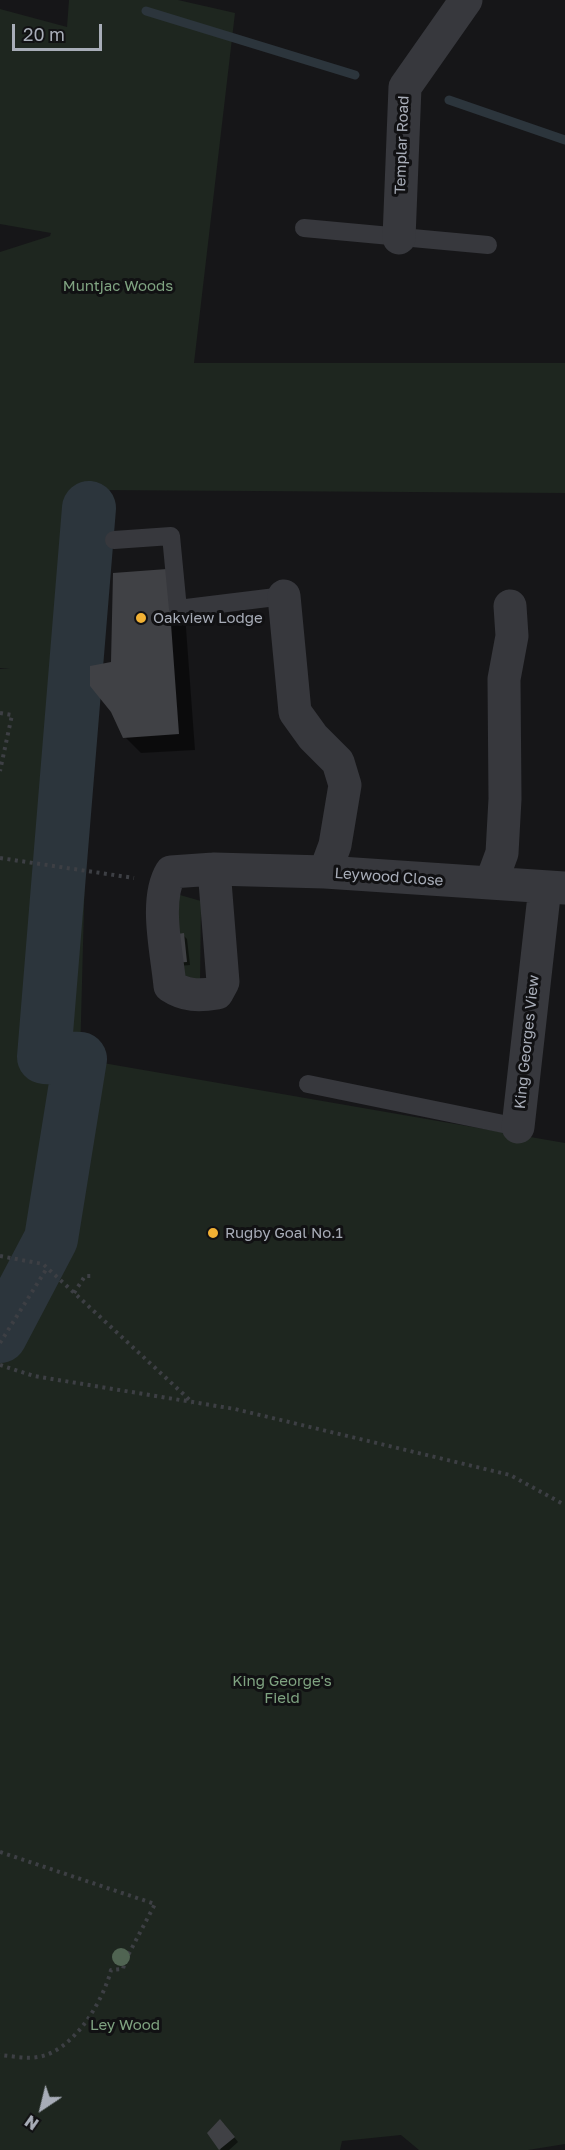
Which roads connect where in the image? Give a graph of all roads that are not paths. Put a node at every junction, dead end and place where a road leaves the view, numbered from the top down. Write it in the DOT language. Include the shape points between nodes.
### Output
graph roads {
  1 [pos="466,0"];
  2 [pos="304,228"];
  3 [pos="399,238"];
  4 [pos="488,245"];
  5 [pos="114,540"];
  6 [pos="284,596"];
  7 [pos="510,606"];
  8 [pos="214,869"];
  9 [pos="326,872"];
  10 [pos="491,884"];
  11 [pos="555,888"];
  12 [pos="308,1084"];
  13 [pos="518,1127"];
  1 -- 3 [label="street, Templar Road" via="405,87"];
  2 -- 3 [label="lane"];
  3 -- 4 [label="lane"];
  5 -- 6 [label="lane" via="171,536 178,609"];
  6 -- 9 [label="street" via="295,712 338,762 345,785 335,845"];
  7 -- 10 [label="street" via="512,636 504,678 502,853"];
  8 -- 8 [label="street, Leywood Close" via="171,872 162,903 170,986 199,996 217,993 224,982"];
  8 -- 9 [label="street, Leywood Close"];
  9 -- 10 [label="street, Leywood Close"];
  10 -- 11 [label="street, Leywood Close"];
  11 -- 13 [label="street, King Georges View"];
  12 -- 13 [label="lane, King Georges View"];
}
